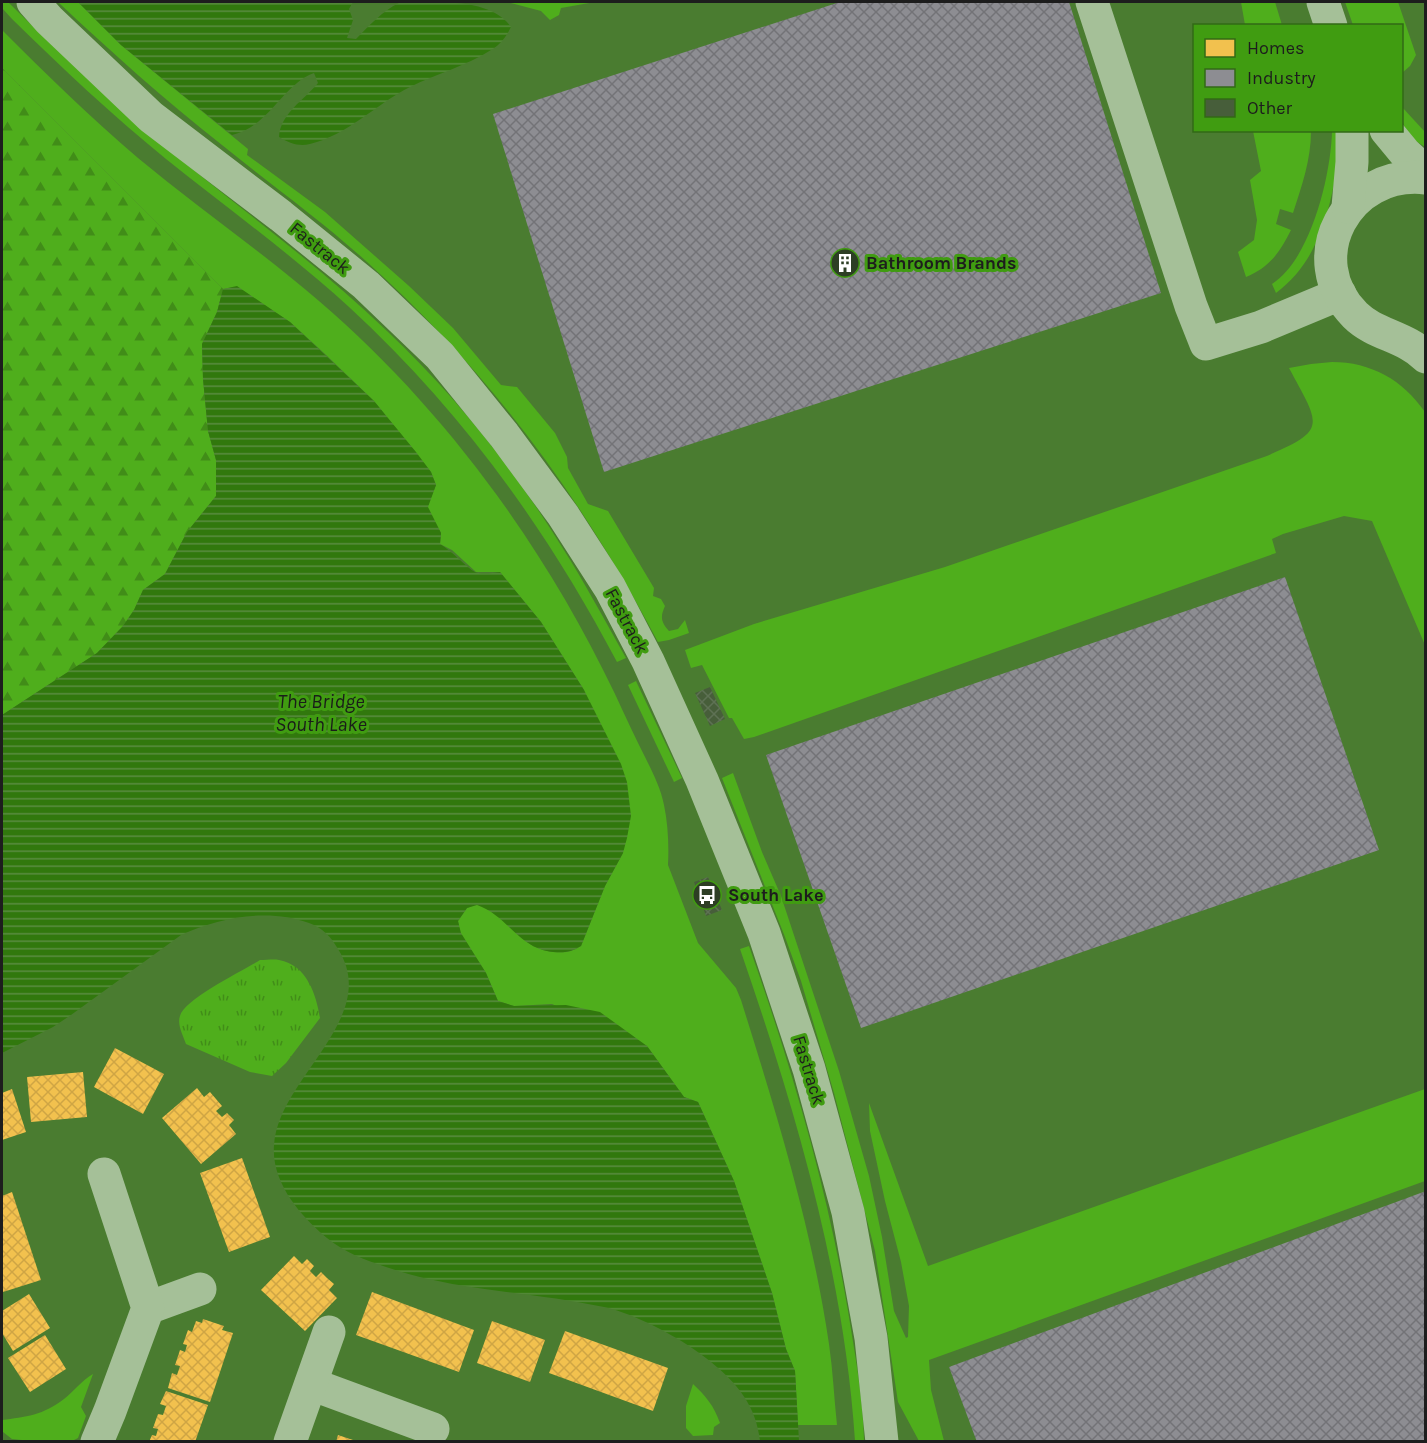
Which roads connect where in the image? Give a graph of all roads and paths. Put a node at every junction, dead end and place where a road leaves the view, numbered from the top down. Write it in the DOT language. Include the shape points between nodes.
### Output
graph roads {
  1 [pos="33,2"];
  2 [pos="1092,2"];
  3 [pos="1323,2"];
  4 [pos="1330,24"];
  5 [pos="1352,132"];
  6 [pos="1388,132"];
  7 [pos="1425,172"];
  8 [pos="1425,178"];
  9 [pos="1348,207"];
  10 [pos="1340,294"];
  11 [pos="1412,337"];
  12 [pos="1425,357"];
  13 [pos="104,1174"];
  14 [pos="200,1289"];
  15 [pos="148,1308"];
  16 [pos="329,1332"];
  17 [pos="311,1384"];
  18 [pos="444,1437"];
  19 [pos="97,1442"];
  20 [pos="290,1442"];
  21 [pos="882,1442"];
  1 -- 21 [label="street, Fastrack" via="151,117 366,285 440,356 557,506 610,588 702,780 764,933 809,1069 848,1212 872,1338"];
  2 -- 10 [label="street" via="1206,344 1261,327"];
  3 -- 4 [label="street"];
  5 -- 9 [label="street"];
  6 -- 7 [label="street"];
  8 -- 9 [label="street" via="1387,180 1365,191"];
  9 -- 10 [label="street" via="1331,249 1332,273"];
  10 -- 11 [label="street" via="1354,314 1374,329"];
  11 -- 12 [label="street"];
  13 -- 15 [label="street"];
  14 -- 15 [label="street"];
  15 -- 19 [label="street"];
  16 -- 17 [label="street"];
  17 -- 18 [label="street"];
  17 -- 20 [label="street"];
}
